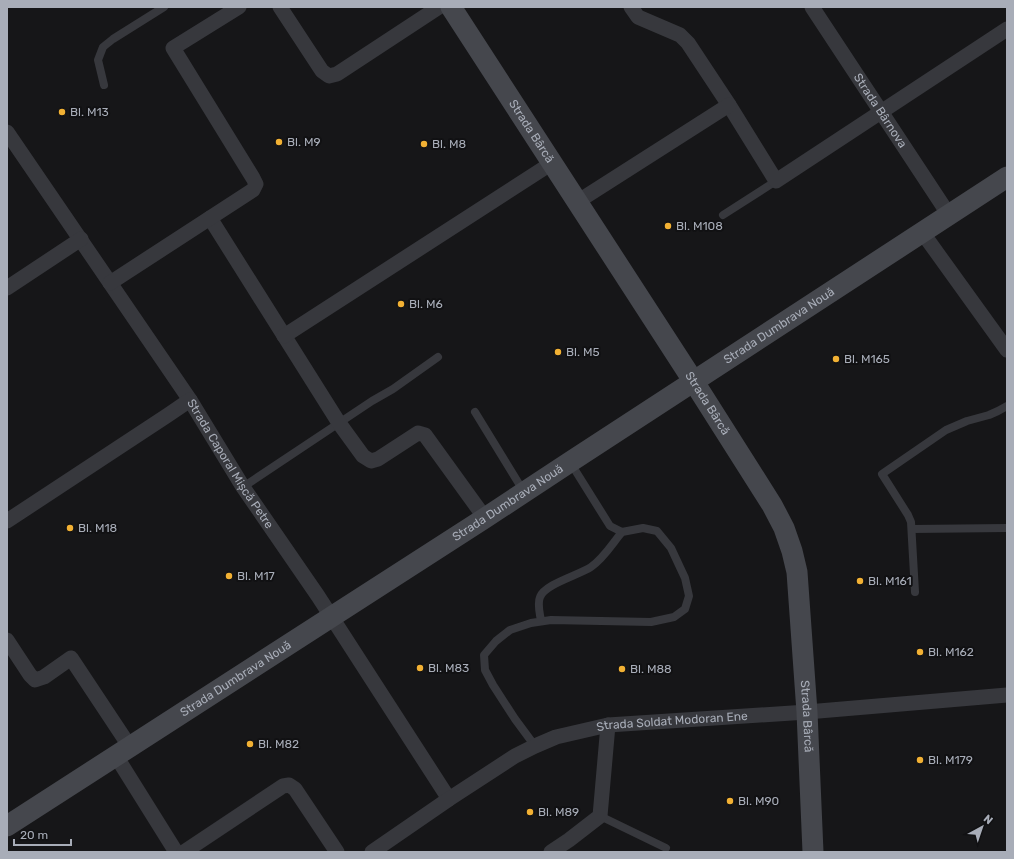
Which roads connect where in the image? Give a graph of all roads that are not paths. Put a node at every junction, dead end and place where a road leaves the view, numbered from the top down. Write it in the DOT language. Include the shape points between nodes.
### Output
graph roads {
  1 [pos="164,7"];
  2 [pos="239,7"];
  3 [pos="280,7"];
  4 [pos="439,7"];
  5 [pos="451,7"];
  6 [pos="631,7"];
  7 [pos="812,7"];
  8 [pos="1007,29"];
  9 [pos="104,85"];
  10 [pos="729,104"];
  11 [pos="881,112"];
  12 [pos="7,132"];
  13 [pos="552,163"];
  14 [pos="1007,177"];
  15 [pos="776,181"];
  16 [pos="577,202"];
  17 [pos="948,214"];
  18 [pos="724,215"];
  19 [pos="210,218"];
  20 [pos="922,232"];
  21 [pos="81,239"];
  22 [pos="110,283"];
  23 [pos="7,288"];
  24 [pos="284,336"];
  25 [pos="1007,350"];
  26 [pos="438,357"];
  27 [pos="694,382"];
  28 [pos="190,400"];
  29 [pos="1007,406"];
  30 [pos="475,412"];
  31 [pos="339,423"];
  32 [pos="570,462"];
  33 [pos="243,487"];
  34 [pos="524,493"];
  35 [pos="485,518"];
  36 [pos="7,520"];
  37 [pos="1007,528"];
  38 [pos="912,529"];
  39 [pos="622,532"];
  40 [pos="915,592"];
  41 [pos="331,616"];
  42 [pos="541,622"];
  43 [pos="7,640"];
  44 [pos="1007,695"];
  45 [pos="807,712"];
  46 [pos="608,725"];
  47 [pos="535,746"];
  48 [pos="123,752"];
  49 [pos="449,800"];
  50 [pos="600,816"];
  51 [pos="7,826"];
  52 [pos="666,848"];
  53 [pos="176,852"];
  54 [pos="184,852"];
  55 [pos="337,852"];
  56 [pos="372,852"];
  57 [pos="551,852"];
  58 [pos="813,852"];
  1 -- 9 [label="lane" via="103,48 98,60"];
  2 -- 19 [label="street" via="173,48 256,184 253,190"];
  3 -- 4 [label="street" via="322,71 329,76 336,74"];
  5 -- 13 [label="street, Strada Bârcă"];
  6 -- 10 [label="street" via="638,17 680,35"];
  7 -- 11 [label="street, Strada Bârnova"];
  8 -- 11 [label="street"];
  10 -- 15 [label="street"];
  10 -- 16 [label="street"];
  11 -- 15 [label="street"];
  11 -- 17 [label="street, Strada Bârnova"];
  12 -- 21 [label="street, Strada Caporal Mișcă Petre"];
  13 -- 16 [label="street, Strada Bârcă"];
  13 -- 24 [label="street"];
  14 -- 17 [label="street, Strada Dumbrava Nouă"];
  15 -- 18 [label="lane"];
  16 -- 27 [label="street, Strada Bârcă"];
  17 -- 20 [label="street, Strada Dumbrava Nouă"];
  19 -- 22 [label="street"];
  19 -- 24 [label="street"];
  20 -- 25 [label="street"];
  20 -- 27 [label="street, Strada Dumbrava Nouă"];
  21 -- 22 [label="street, Strada Caporal Mișcă Petre"];
  21 -- 23 [label="street"];
  22 -- 28 [label="street, Strada Caporal Mișcă Petre"];
  24 -- 31 [label="street"];
  26 -- 31 [label="lane"];
  27 -- 32 [label="street, Strada Dumbrava Nouă"];
  27 -- 45 [label="street, Strada Bârcă" via="772,505 792,550 797,572"];
  28 -- 33 [label="street, Strada Caporal Mișcă Petre"];
  28 -- 36 [label="street"];
  29 -- 38 [label="lane" via="946,430 882,474 908,515"];
  30 -- 34 [label="lane"];
  31 -- 33 [label="lane"];
  31 -- 35 [label="street" via="363,456 371,461 418,433 425,435"];
  32 -- 34 [label="street, Strada Dumbrava Nouă"];
  32 -- 39 [label="lane" via="610,526"];
  33 -- 41 [label="street, Strada Caporal Mișcă Petre"];
  34 -- 35 [label="street, Strada Dumbrava Nouă"];
  35 -- 41 [label="street, Strada Dumbrava Nouă"];
  37 -- 38 [label="lane"];
  38 -- 40 [label="lane"];
  39 -- 42 [label="lane" via="603,557 590,567 546,589 540,596"];
  39 -- 42 [label="lane" via="643,528 657,531 671,548 685,578 689,596 685,609 674,617 651,622"];
  41 -- 48 [label="street, Strada Dumbrava Nouă"];
  41 -- 49 [label="street, Strada Caporal Mișcă Petre"];
  42 -- 47 [label="lane" via="510,630 484,656 485,670 493,685"];
  43 -- 48 [label="street" via="35,680 44,677 71,658"];
  44 -- 45 [label="street, Strada Soldat Modoran Ene"];
  45 -- 46 [label="street, Strada Soldat Modoran Ene"];
  45 -- 58 [label="street, Strada Bârcă"];
  46 -- 47 [label="street, Strada Soldat Modoran Ene" via="556,737"];
  46 -- 50 [label="street"];
  47 -- 49 [label="street, Strada Soldat Modoran Ene" via="515,756"];
  48 -- 51 [label="street, Strada Dumbrava Nouă"];
  48 -- 53 [label="street"];
  49 -- 56 [label="street, Strada Soldat Modoran Ene"];
  50 -- 52 [label="lane"];
  50 -- 57 [label="street"];
  54 -- 55 [label="street" via="283,786 295,789"];
}
